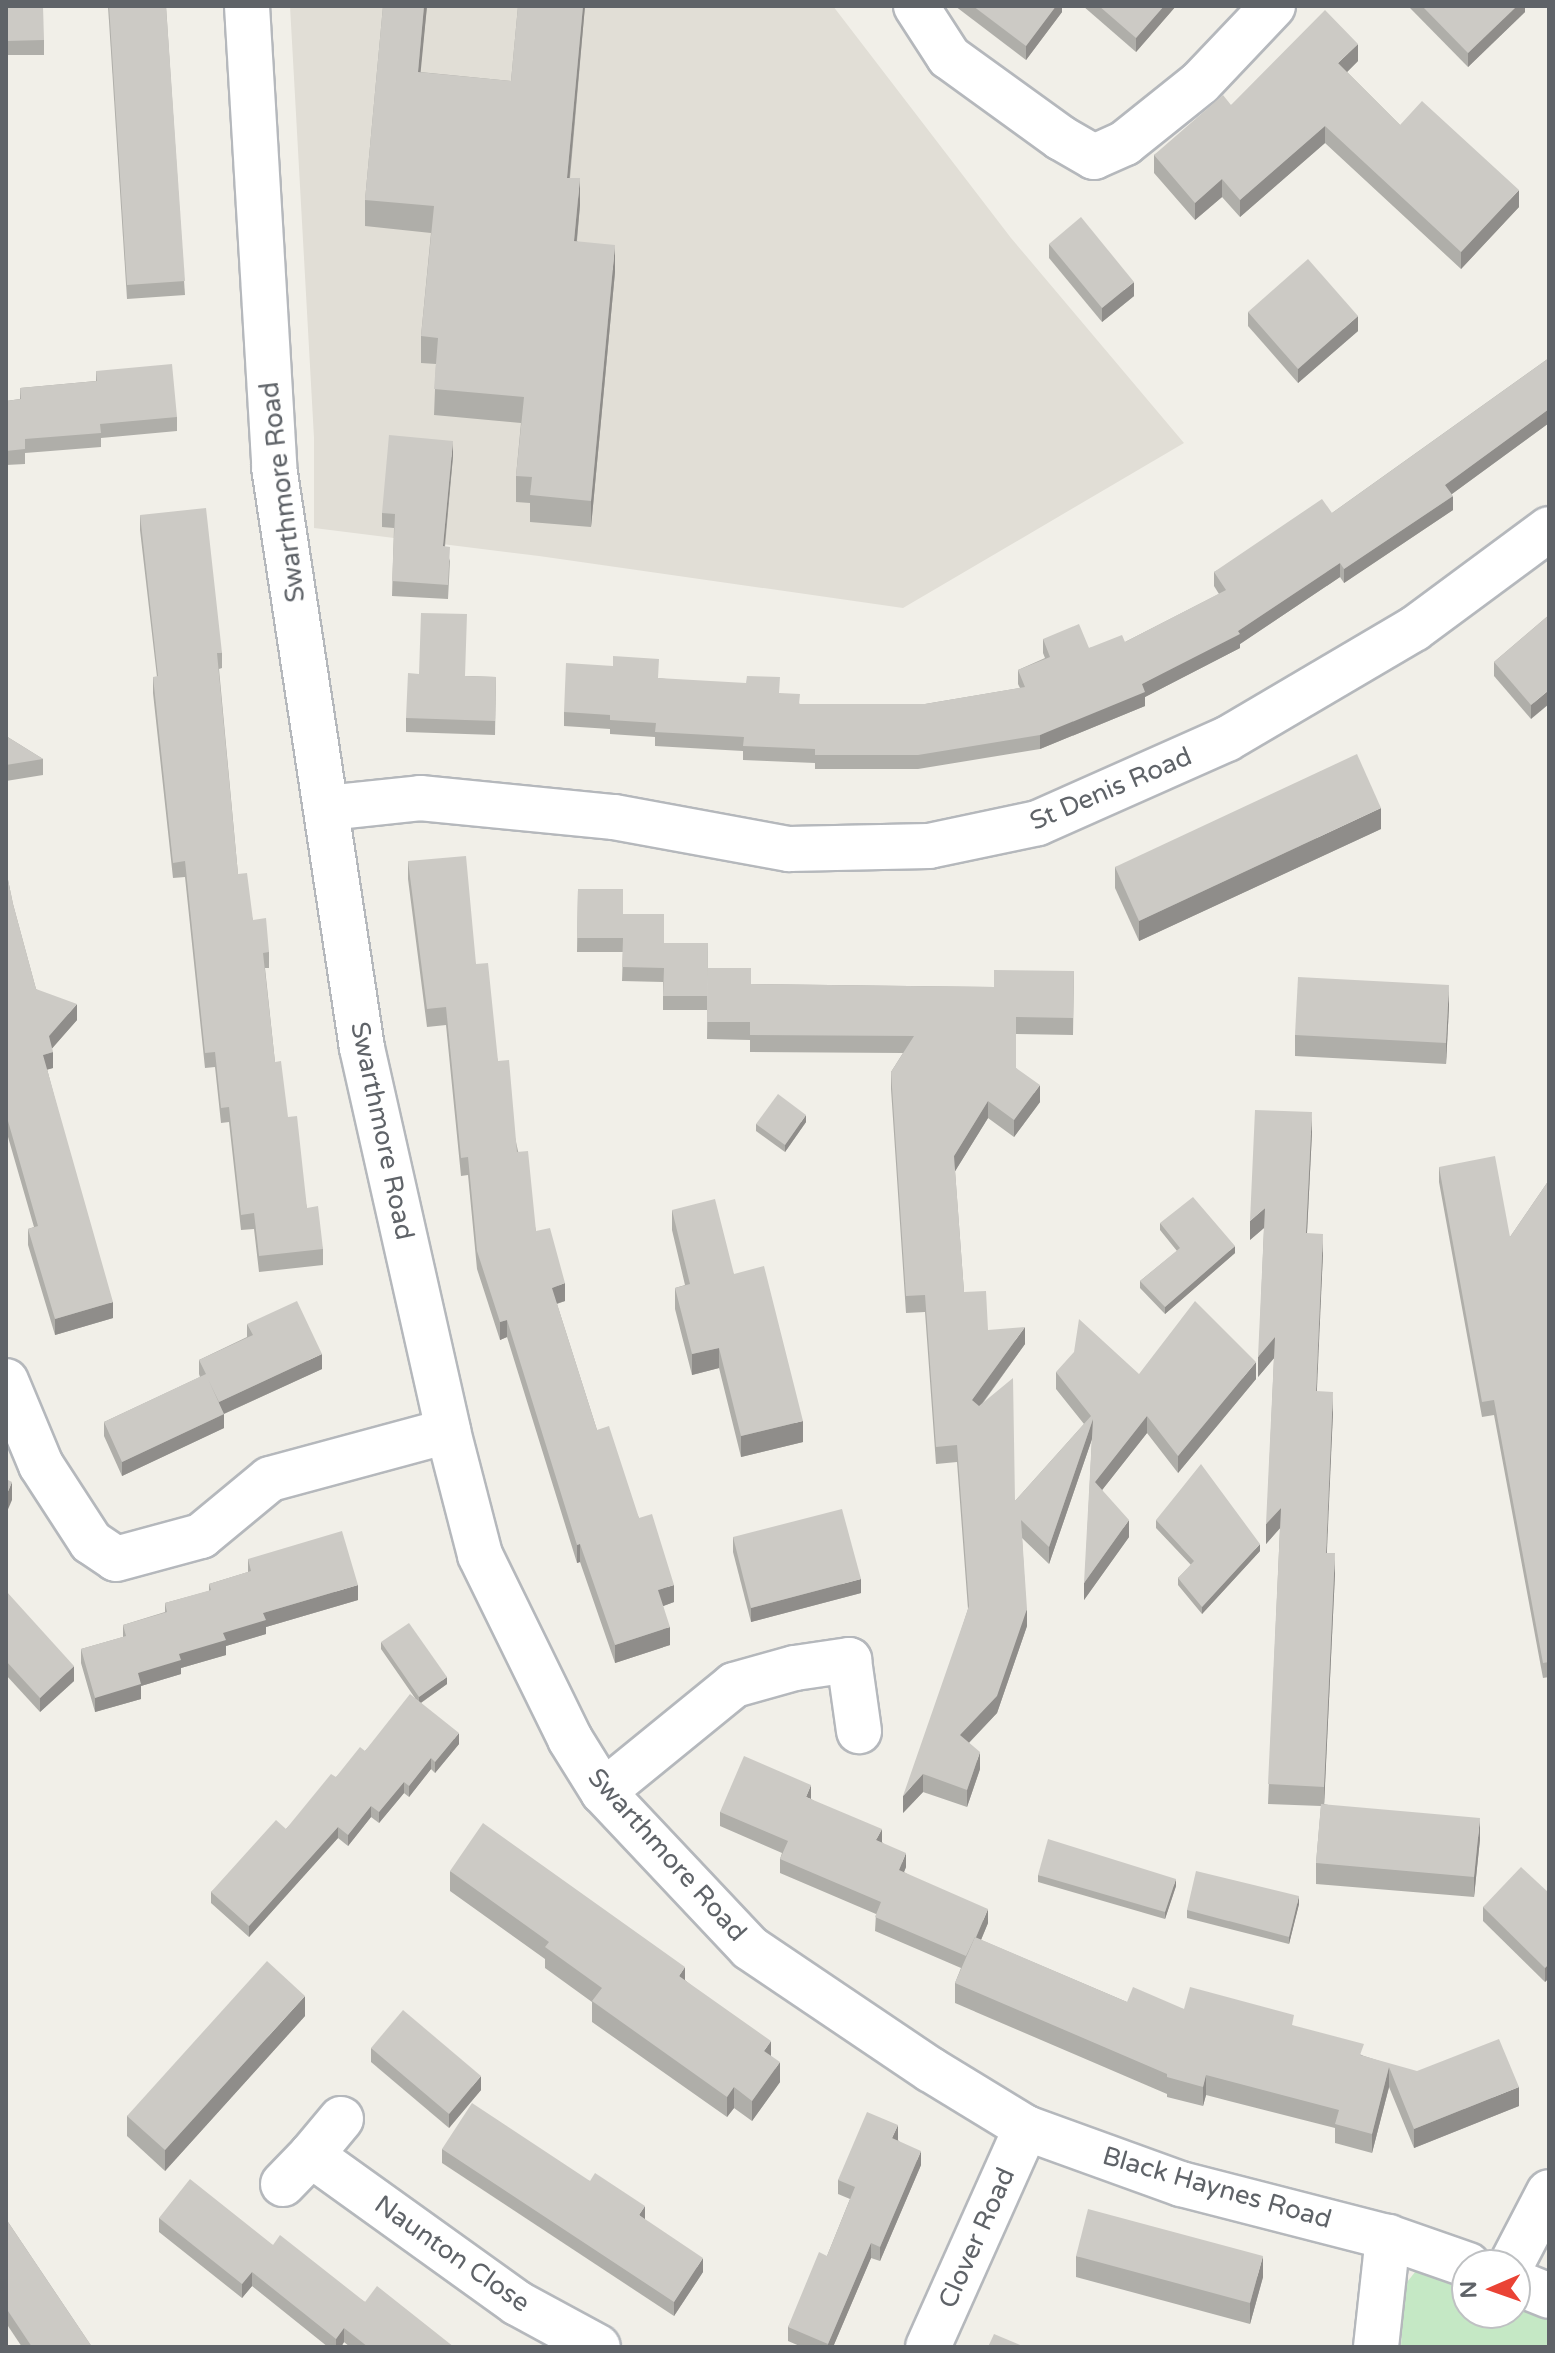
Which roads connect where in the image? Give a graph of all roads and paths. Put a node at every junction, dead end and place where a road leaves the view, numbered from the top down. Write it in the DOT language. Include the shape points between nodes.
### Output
graph roads {
  1 [pos="247,6"];
  2 [pos="916,6"];
  3 [pos="1273,6"];
  4 [pos="1549,529"];
  5 [pos="327,808"];
  6 [pos="6,1381"];
  7 [pos="448,1431"];
  8 [pos="859,1731"];
  9 [pos="603,1792"];
  10 [pos="931,2070"];
  11 [pos="341,2119"];
  12 [pos="1026,2128"];
  13 [pos="1549,2192"];
  14 [pos="1388,2237"];
  15 [pos="1519,2249"];
  16 [pos="1451,2259"];
  17 [pos="598,2347"];
  18 [pos="928,2347"];
  19 [pos="1376,2347"];
  1 -- 5 [label="street, Swarthmore Road" via="274,467"];
  2 -- 3 [label="street" via="949,57 1094,157 1125,143 1200,83"];
  4 -- 5 [label="street, St Denis Road" via="1414,629 1227,739 1038,823 929,846 789,849 614,817 420,798"];
  5 -- 7 [label="street, Swarthmore Road" via="362,1048"];
  6 -- 7 [label="street" via="41,1465 91,1542 116,1559 201,1536 270,1479"];
  7 -- 9 [label="street, Swarthmore Road" via="480,1555 570,1739"];
  8 -- 9 [label="street" via="849,1660 795,1668 734,1685"];
  9 -- 10 [label="street, Swarthmore Road" via="750,1948"];
  10 -- 12 [label="street, Black Haynes Road"];
  11 -- 17 [label="street, Naunton Close" via="297,2169"];
  12 -- 14 [label="street, Black Haynes Road" via="1181,2184"];
  12 -- 18 [label="street, Clover Road"];
  13 -- 15 [label="street"];
  14 -- 16 [label="street, Black Haynes Road"];
  14 -- 19 [label="street"];
}
